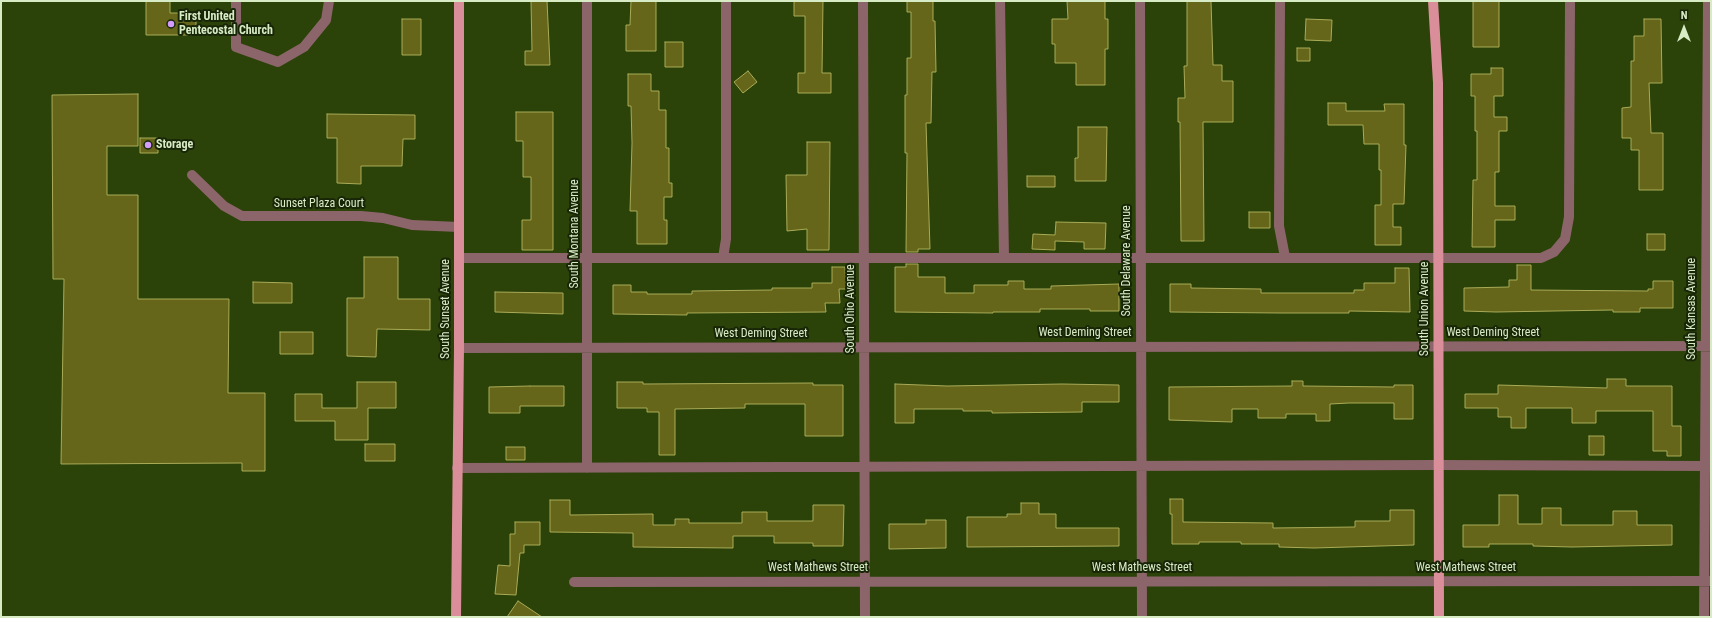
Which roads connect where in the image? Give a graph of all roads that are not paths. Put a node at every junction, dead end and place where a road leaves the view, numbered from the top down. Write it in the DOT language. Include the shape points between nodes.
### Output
graph roads {
  1 [pos="236,1"];
  2 [pos="329,1"];
  3 [pos="459,1"];
  4 [pos="588,1"];
  5 [pos="726,1"];
  6 [pos="864,1"];
  7 [pos="1000,1"];
  8 [pos="1140,1"];
  9 [pos="1280,1"];
  10 [pos="1433,1"];
  11 [pos="1570,1"];
  12 [pos="1708,1"];
  13 [pos="192,175"];
  14 [pos="459,227"];
  15 [pos="1708,251"];
  16 [pos="1140,257"];
  17 [pos="1285,257"];
  18 [pos="459,258"];
  19 [pos="588,258"];
  20 [pos="723,258"];
  21 [pos="864,258"];
  22 [pos="1004,258"];
  23 [pos="1438,258"];
  24 [pos="1140,346"];
  25 [pos="1438,346"];
  26 [pos="1708,346"];
  27 [pos="864,347"];
  28 [pos="459,348"];
  29 [pos="588,348"];
  30 [pos="1438,465"];
  31 [pos="1141,466"];
  32 [pos="1708,466"];
  33 [pos="457,468"];
  34 [pos="587,468"];
  35 [pos="865,468"];
  36 [pos="865,581"];
  37 [pos="1142,581"];
  38 [pos="1438,581"];
  39 [pos="1708,581"];
  40 [pos="574,582"];
  41 [pos="456,617"];
  42 [pos="865,617"];
  43 [pos="1142,617"];
  44 [pos="1439,617"];
  45 [pos="1704,617"];
  1 -- 2 [label="street" via="236,47 278,62 304,47 326,20"];
  3 -- 14 [label="main road, South Sunset Avenue"];
  4 -- 19 [label="street, South Montana Avenue"];
  5 -- 20 [label="street" via="726,239"];
  6 -- 21 [label="street, South Ohio Avenue"];
  7 -- 22 [label="street"];
  8 -- 16 [label="street, South Delaware Avenue"];
  9 -- 17 [label="street" via="1279,226"];
  10 -- 23 [label="main road, South Union Avenue" via="1438,83"];
  11 -- 23 [label="street" via="1570,201 1564,239 1554,252 1540,258"];
  12 -- 15 [label="street, South Kansas Avenue"];
  13 -- 14 [label="street, Sunset Plaza Court" via="224,206 242,216 361,216 412,225"];
  14 -- 18 [label="main road, South Sunset Avenue"];
  15 -- 26 [label="street, South Kansas Avenue"];
  16 -- 17 [label="street"];
  16 -- 22 [label="street"];
  16 -- 24 [label="street, South Delaware Avenue"];
  17 -- 23 [label="street"];
  18 -- 19 [label="street"];
  18 -- 28 [label="main road, South Sunset Avenue"];
  19 -- 20 [label="street"];
  19 -- 29 [label="street, South Montana Avenue"];
  20 -- 21 [label="street"];
  21 -- 22 [label="street"];
  21 -- 27 [label="street, South Ohio Avenue"];
  23 -- 25 [label="main road, South Union Avenue"];
  24 -- 25 [label="street, West Deming Street"];
  24 -- 27 [label="street, West Deming Street"];
  24 -- 31 [label="street, South Delaware Avenue"];
  25 -- 26 [label="street, West Deming Street"];
  25 -- 30 [label="main road, South Union Avenue"];
  26 -- 32 [label="street, South Kansas Avenue"];
  27 -- 29 [label="street, West Deming Street"];
  27 -- 35 [label="street, South Ohio Avenue"];
  28 -- 29 [label="street, West Deming Street"];
  28 -- 33 [label="main road, South Sunset Avenue"];
  29 -- 34 [label="street, South Montana Avenue"];
  30 -- 31 [label="street"];
  30 -- 32 [label="street"];
  30 -- 38 [label="main road, South Union Avenue"];
  31 -- 35 [label="street"];
  31 -- 37 [label="street, South Delaware Avenue"];
  32 -- 39 [label="street, South Kansas Avenue"];
  33 -- 34 [label="street"];
  33 -- 41 [label="main road, South Sunset Avenue"];
  34 -- 35 [label="street"];
  35 -- 36 [label="street, South Ohio Avenue"];
  36 -- 37 [label="street, West Mathews Street"];
  36 -- 40 [label="street, West Mathews Street"];
  36 -- 42 [label="street, South Ohio Avenue"];
  37 -- 38 [label="street, West Mathews Street"];
  37 -- 43 [label="street, South Delaware Avenue"];
  38 -- 39 [label="street, West Mathews Street"];
  38 -- 44 [label="main road, South Union Avenue"];
  39 -- 45 [label="street, South Kansas Avenue"];
}
